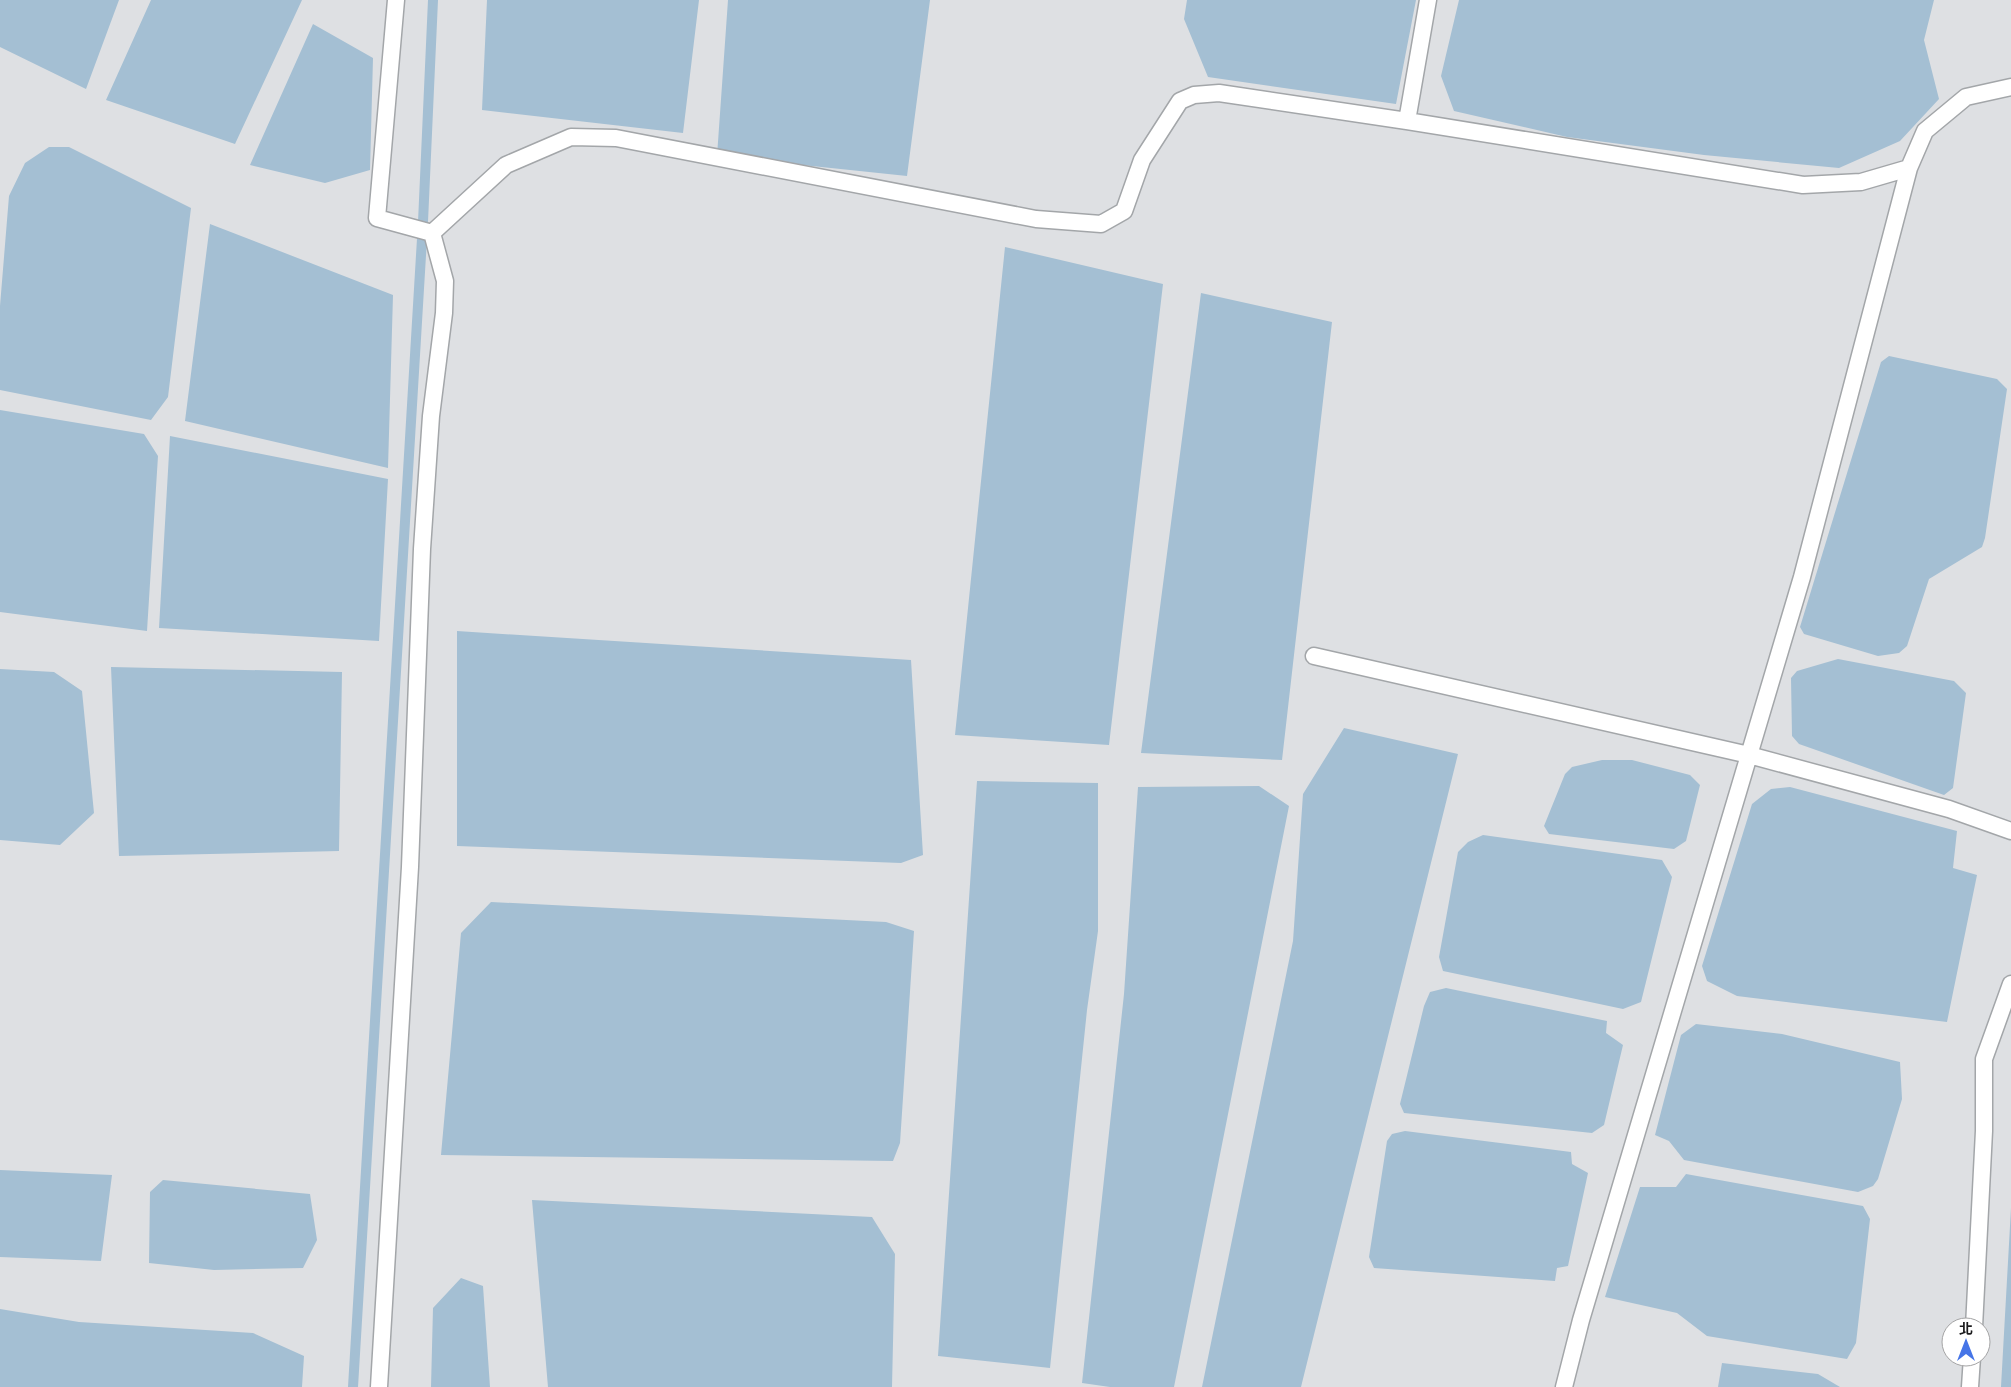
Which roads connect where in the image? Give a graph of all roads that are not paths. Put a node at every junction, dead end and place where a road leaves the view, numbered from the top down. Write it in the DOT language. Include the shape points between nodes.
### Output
graph roads {
  1 [pos="396,0"];
  2 [pos="1428,0"];
  3 [pos="2011,88"];
  4 [pos="1407,121"];
  5 [pos="1909,168"];
  6 [pos="432,234"];
  7 [pos="1314,656"];
  8 [pos="1749,755"];
  9 [pos="2011,831"];
  10 [pos="2011,984"];
  11 [pos="1975,1317"];
  12 [pos="1971,1367"];
  13 [pos="379,1387"];
  14 [pos="1564,1387"];
  15 [pos="1970,1387"];
  1 -- 6 [label="lane" via="377,218"];
  2 -- 4 [label="lane"];
  3 -- 5 [label="lane" via="1966,97 1925,130"];
  4 -- 5 [label="lane" via="1803,185 1861,182"];
  4 -- 6 [label="lane" via="1218,93 1194,95 1180,101 1142,160 1124,211 1101,224 1036,219 616,138 571,137 506,165"];
  5 -- 8 [label="lane" via="1802,577"];
  6 -- 13 [label="lane" via="445,281 444,313 431,416 422,549 409,877"];
  7 -- 8 [label="lane"];
  8 -- 9 [label="lane" via="1949,809"];
  8 -- 14 [label="lane"];
  10 -- 11 [label="lane" via="1984,1059 1984,1131"];
  12 -- 15 [label="lane"];
}
